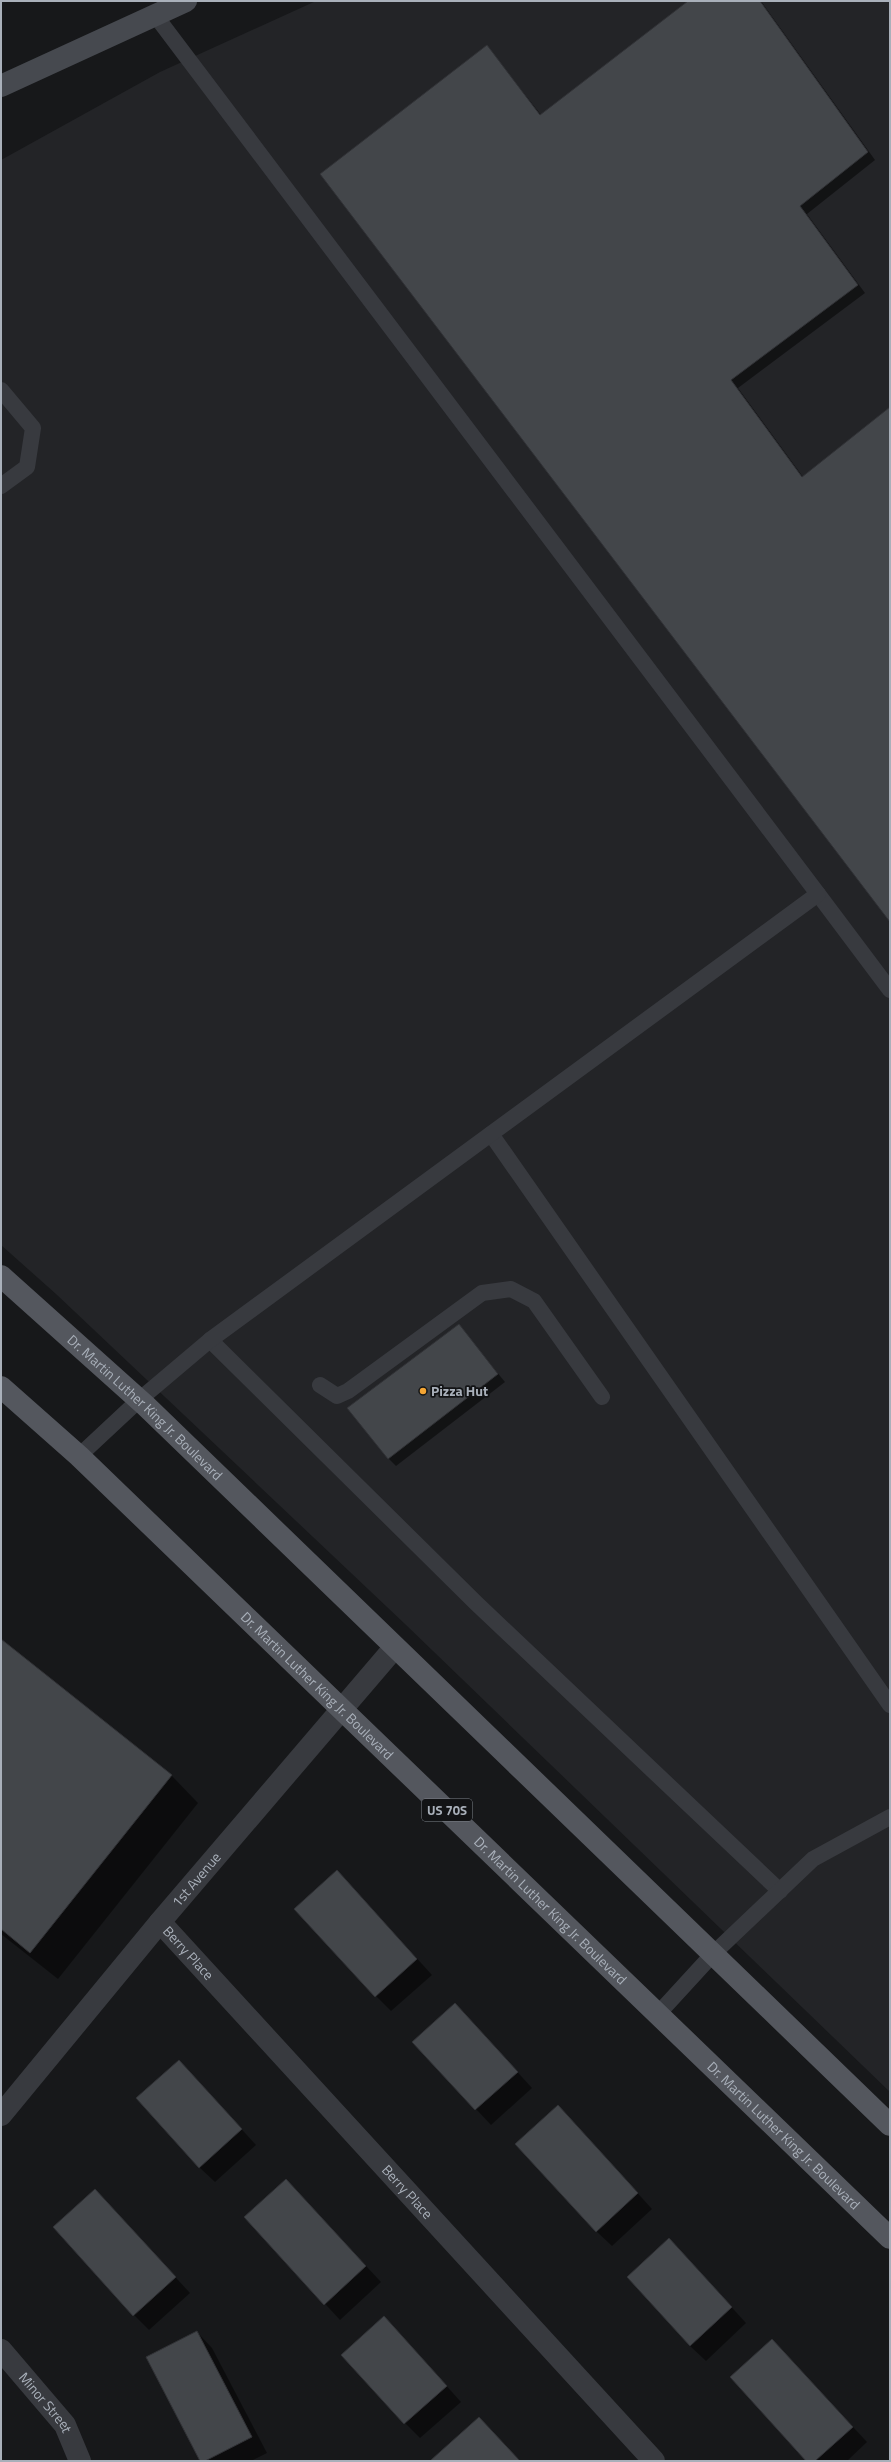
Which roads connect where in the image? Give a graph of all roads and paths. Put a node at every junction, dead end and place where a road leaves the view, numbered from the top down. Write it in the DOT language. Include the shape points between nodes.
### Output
graph roads {
  1 [pos="186,1"];
  2 [pos="155,15"];
  3 [pos="1,86"];
  4 [pos="1,390"];
  5 [pos="1,486"];
  6 [pos="818,894"];
  7 [pos="890,990"];
  8 [pos="491,1134"];
  9 [pos="1,1276"];
  10 [pos="210,1340"];
  11 [pos="320,1385"];
  12 [pos="1,1387"];
  13 [pos="602,1397"];
  14 [pos="139,1400"];
  15 [pos="79,1456"];
  16 [pos="395,1647"];
  17 [pos="890,1705"];
  18 [pos="342,1708"];
  19 [pos="890,1817"];
  20 [pos="780,1891"];
  21 [pos="160,1922"];
  22 [pos="713,1954"];
  23 [pos="658,2014"];
  24 [pos="1,2115"];
  25 [pos="890,2125"];
  26 [pos="890,2238"];
  27 [pos="1,2350"];
  28 [pos="80,2461"];
  29 [pos="654,2461"];
  1 -- 2 [label="main road"];
  2 -- 3 [label="main road"];
  2 -- 6 [label="lane"];
  4 -- 5 [label="lane" via="33,428 27,467"];
  6 -- 7 [label="lane"];
  6 -- 8 [label="lane"];
  8 -- 10 [label="lane"];
  8 -- 17 [label="lane"];
  9 -- 14 [label="main road, Dr. Martin Luther King Jr. Boulevard"];
  10 -- 14 [label="lane"];
  10 -- 20 [label="lane" via="476,1603"];
  11 -- 13 [label="lane" via="337,1396 348,1391 482,1293 511,1289 534,1301"];
  12 -- 15 [label="main road, Dr. Martin Luther King Jr. Boulevard / US 70S"];
  14 -- 15 [label="lane"];
  14 -- 16 [label="main road, Dr. Martin Luther King Jr. Boulevard"];
  15 -- 18 [label="main road, Dr. Martin Luther King Jr. Boulevard / US 70S"];
  16 -- 18 [label="street, 1st Avenue"];
  16 -- 22 [label="main road, Dr. Martin Luther King Jr. Boulevard"];
  18 -- 21 [label="street, 1st Avenue"];
  18 -- 23 [label="main road, Dr. Martin Luther King Jr. Boulevard / US 70S"];
  19 -- 20 [label="lane" via="813,1859"];
  20 -- 22 [label="lane"];
  21 -- 24 [label="street, 1st Avenue"];
  21 -- 29 [label="street, Berry Place"];
  22 -- 23 [label="lane"];
  22 -- 25 [label="main road, Dr. Martin Luther King Jr. Boulevard"];
  23 -- 26 [label="main road, Dr. Martin Luther King Jr. Boulevard / US 70S"];
  27 -- 28 [label="street, Minor Street" via="65,2425"];
}
